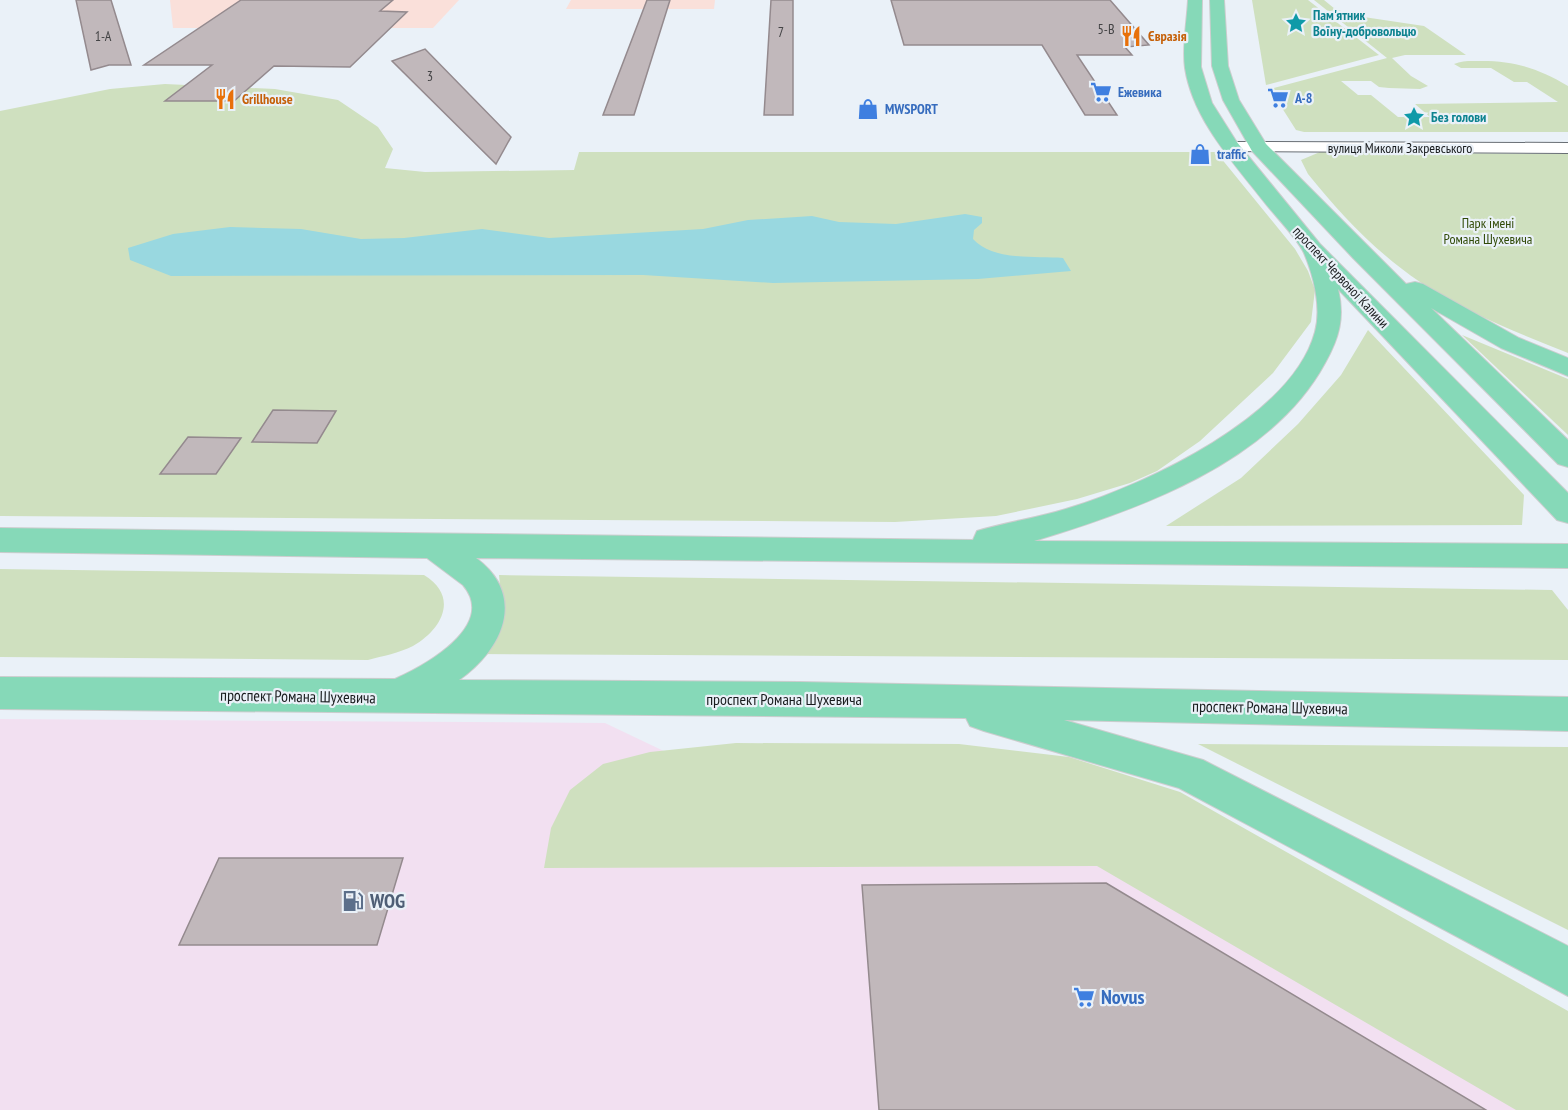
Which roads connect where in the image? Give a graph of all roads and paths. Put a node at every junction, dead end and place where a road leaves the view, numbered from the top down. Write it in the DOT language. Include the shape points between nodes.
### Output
graph roads {
  1 [pos="1196,0"];
  2 [pos="1217,0"];
  3 [pos="1231,147"];
  4 [pos="1259,147"];
  5 [pos="1568,148"];
  6 [pos="1312,249"];
  7 [pos="1361,254"];
  8 [pos="1568,368"];
  9 [pos="1568,457"];
  10 [pos="1568,512"];
  11 [pos="0,540"];
  12 [pos="434,546"];
  13 [pos="901,552"];
  14 [pos="1568,556"];
  15 [pos="0,693"];
  16 [pos="393,697"];
  17 [pos="930,700"];
  18 [pos="1568,714"];
  19 [pos="1568,972"];
  1 -- 3 [label="main road, проспект Червоної Калини" via="1192,67 1204,103"];
  2 -- 4 [label="main road, проспект Червоної Калини" via="1220,66 1231,100"];
  3 -- 4 [label="street, вулиця Миколи Закревського"];
  3 -- 6 [label="main road, проспект Червоної Калини"];
  4 -- 5 [label="street, вулиця Миколи Закревського"];
  4 -- 7 [label="main road, проспект Червоної Калини"];
  6 -- 10 [label="main road, проспект Червоної Калини"];
  6 -- 13 [label="main road" via="1327,287 1330,311 1326,339 1310,366 1264,422 1208,458 1135,496 1012,535"];
  7 -- 8 [label="main road" via="1466,319"];
  7 -- 9 [label="main road, проспект Червоної Калини"];
  11 -- 12 [label="main road"];
  12 -- 13 [label="main road"];
  12 -- 16 [label="main road" via="484,587 488,607 485,626 474,645 455,664 430,681"];
  13 -- 14 [label="main road"];
  15 -- 16 [label="main road, проспект Романа Шухевича"];
  16 -- 17 [label="main road, проспект Романа Шухевича"];
  17 -- 18 [label="main road, проспект Романа Шухевича"];
  17 -- 19 [label="main road" via="1189,772"];
}
